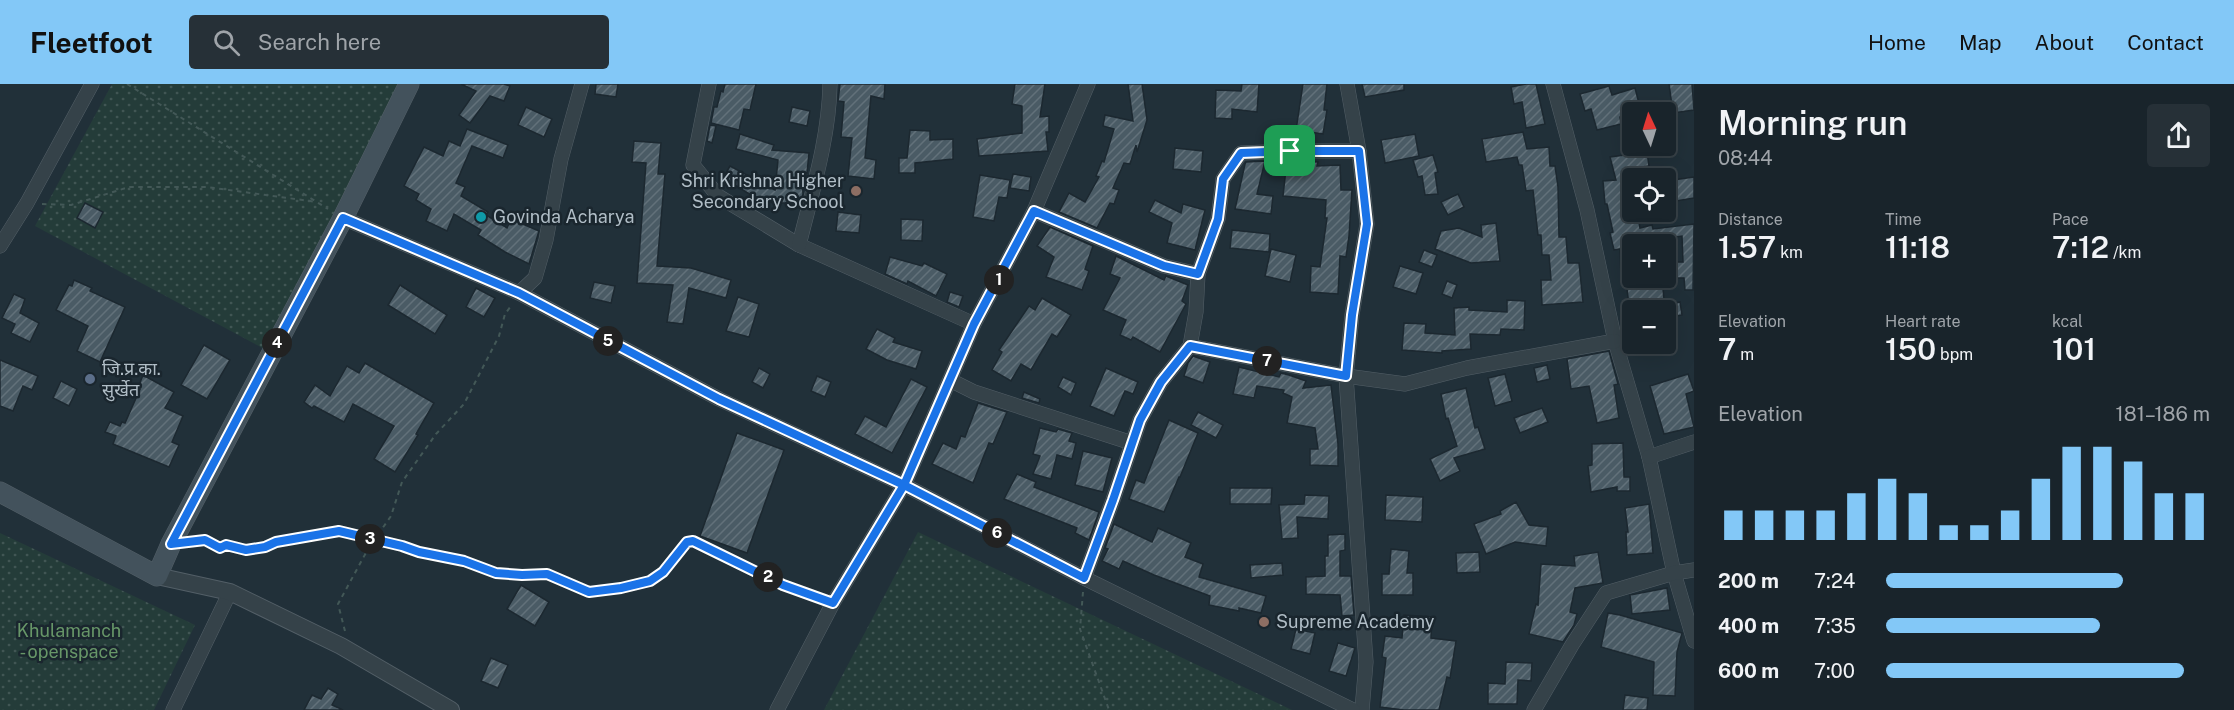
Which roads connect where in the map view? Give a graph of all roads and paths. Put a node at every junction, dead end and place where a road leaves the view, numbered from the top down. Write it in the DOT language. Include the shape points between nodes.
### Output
graph roads {
  1 [pos="92,84"];
  2 [pos="127,84"];
  3 [pos="409,84"];
  4 [pos="582,84"];
  5 [pos="709,84"];
  6 [pos="830,84"];
  7 [pos="1088,84"];
  8 [pos="1347,84"];
  9 [pos="1553,84"];
  10 [pos="1359,151"];
  11 [pos="317,202"];
  12 [pos="27,203"];
  13 [pos="1034,211"];
  14 [pos="343,218"];
  15 [pos="799,245"];
  16 [pos="0,246"];
  17 [pos="1198,274"];
  18 [pos="519,293"];
  19 [pos="974,324"];
  20 [pos="1615,341"];
  21 [pos="1190,346"];
  22 [pos="1346,376"];
  23 [pos="950,380"];
  24 [pos="1694,442"];
  25 [pos="1132,443"];
  26 [pos="1649,457"];
  27 [pos="904,485"];
  28 [pos="0,492"];
  29 [pos="375,540"];
  30 [pos="171,544"];
  31 [pos="1694,570"];
  32 [pos="1674,573"];
  33 [pos="157,576"];
  34 [pos="1084,578"];
  35 [pos="230,592"];
  36 [pos="833,603"];
  37 [pos="1694,641"];
  38 [pos="341,646"];
  39 [pos="173,710"];
  40 [pos="451,710"];
  41 [pos="777,710"];
  42 [pos="1109,710"];
  43 [pos="1353,710"];
  44 [pos="1362,710"];
  45 [pos="1534,710"];
  1 -- 12 [label="street"];
  2 -- 11 [label="path"];
  3 -- 14 [label="main road"];
  4 -- 18 [label="street" via="535,278"];
  5 -- 15 [label="street" via="693,165 718,196"];
  6 -- 15 [label="street" via="830,111"];
  7 -- 13 [label="street"];
  8 -- 10 [label="street"];
  9 -- 20 [label="street" via="1587,210"];
  10 -- 17 [label="street" via="1241,153 1223,179 1218,219"];
  10 -- 22 [label="street" via="1367,224"];
  11 -- 12 [label="path" via="207,187 129,187 70,205"];
  11 -- 14 [label="path"];
  12 -- 16 [label="street"];
  13 -- 17 [label="street" via="1164,266"];
  13 -- 19 [label="street"];
  14 -- 18 [label="street"];
  14 -- 30 [label="main road"];
  15 -- 19 [label="street"];
  17 -- 21 [label="street"];
  18 -- 27 [label="street" via="719,399"];
  18 -- 29 [label="path" via="505,314 499,336 464,404 436,434 402,482 391,516"];
  19 -- 23 [label="street"];
  20 -- 22 [label="street" via="1467,368 1405,384"];
  20 -- 26 [label="street"];
  21 -- 22 [label="street"];
  21 -- 25 [label="street" via="1161,382"];
  22 -- 44 [label="street" via="1366,662"];
  23 -- 25 [label="street" via="974,392"];
  23 -- 27 [label="street"];
  24 -- 26 [label="street"];
  25 -- 34 [label="street"];
  26 -- 32 [label="street"];
  27 -- 34 [label="street"];
  27 -- 36 [label="street"];
  28 -- 33 [label="main road"];
  29 -- 30 [label="path" via="339,531 246,550 226,545 220,548 205,540"];
  29 -- 36 [label="path" via="464,561 496,573 547,574 589,592 650,581 663,572 687,542 693,541 783,585"];
  29 -- 38 [label="path" via="338,604 346,639"];
  30 -- 33 [label="main road"];
  31 -- 32 [label="street"];
  32 -- 37 [label="street"];
  32 -- 45 [label="street" via="1606,593"];
  33 -- 35 [label="street"];
  34 -- 42 [label="path" via="1080,629"];
  34 -- 43 [label="street"];
  35 -- 38 [label="street"];
  35 -- 39 [label="street"];
  36 -- 41 [label="street"];
  38 -- 40 [label="street"];
}
